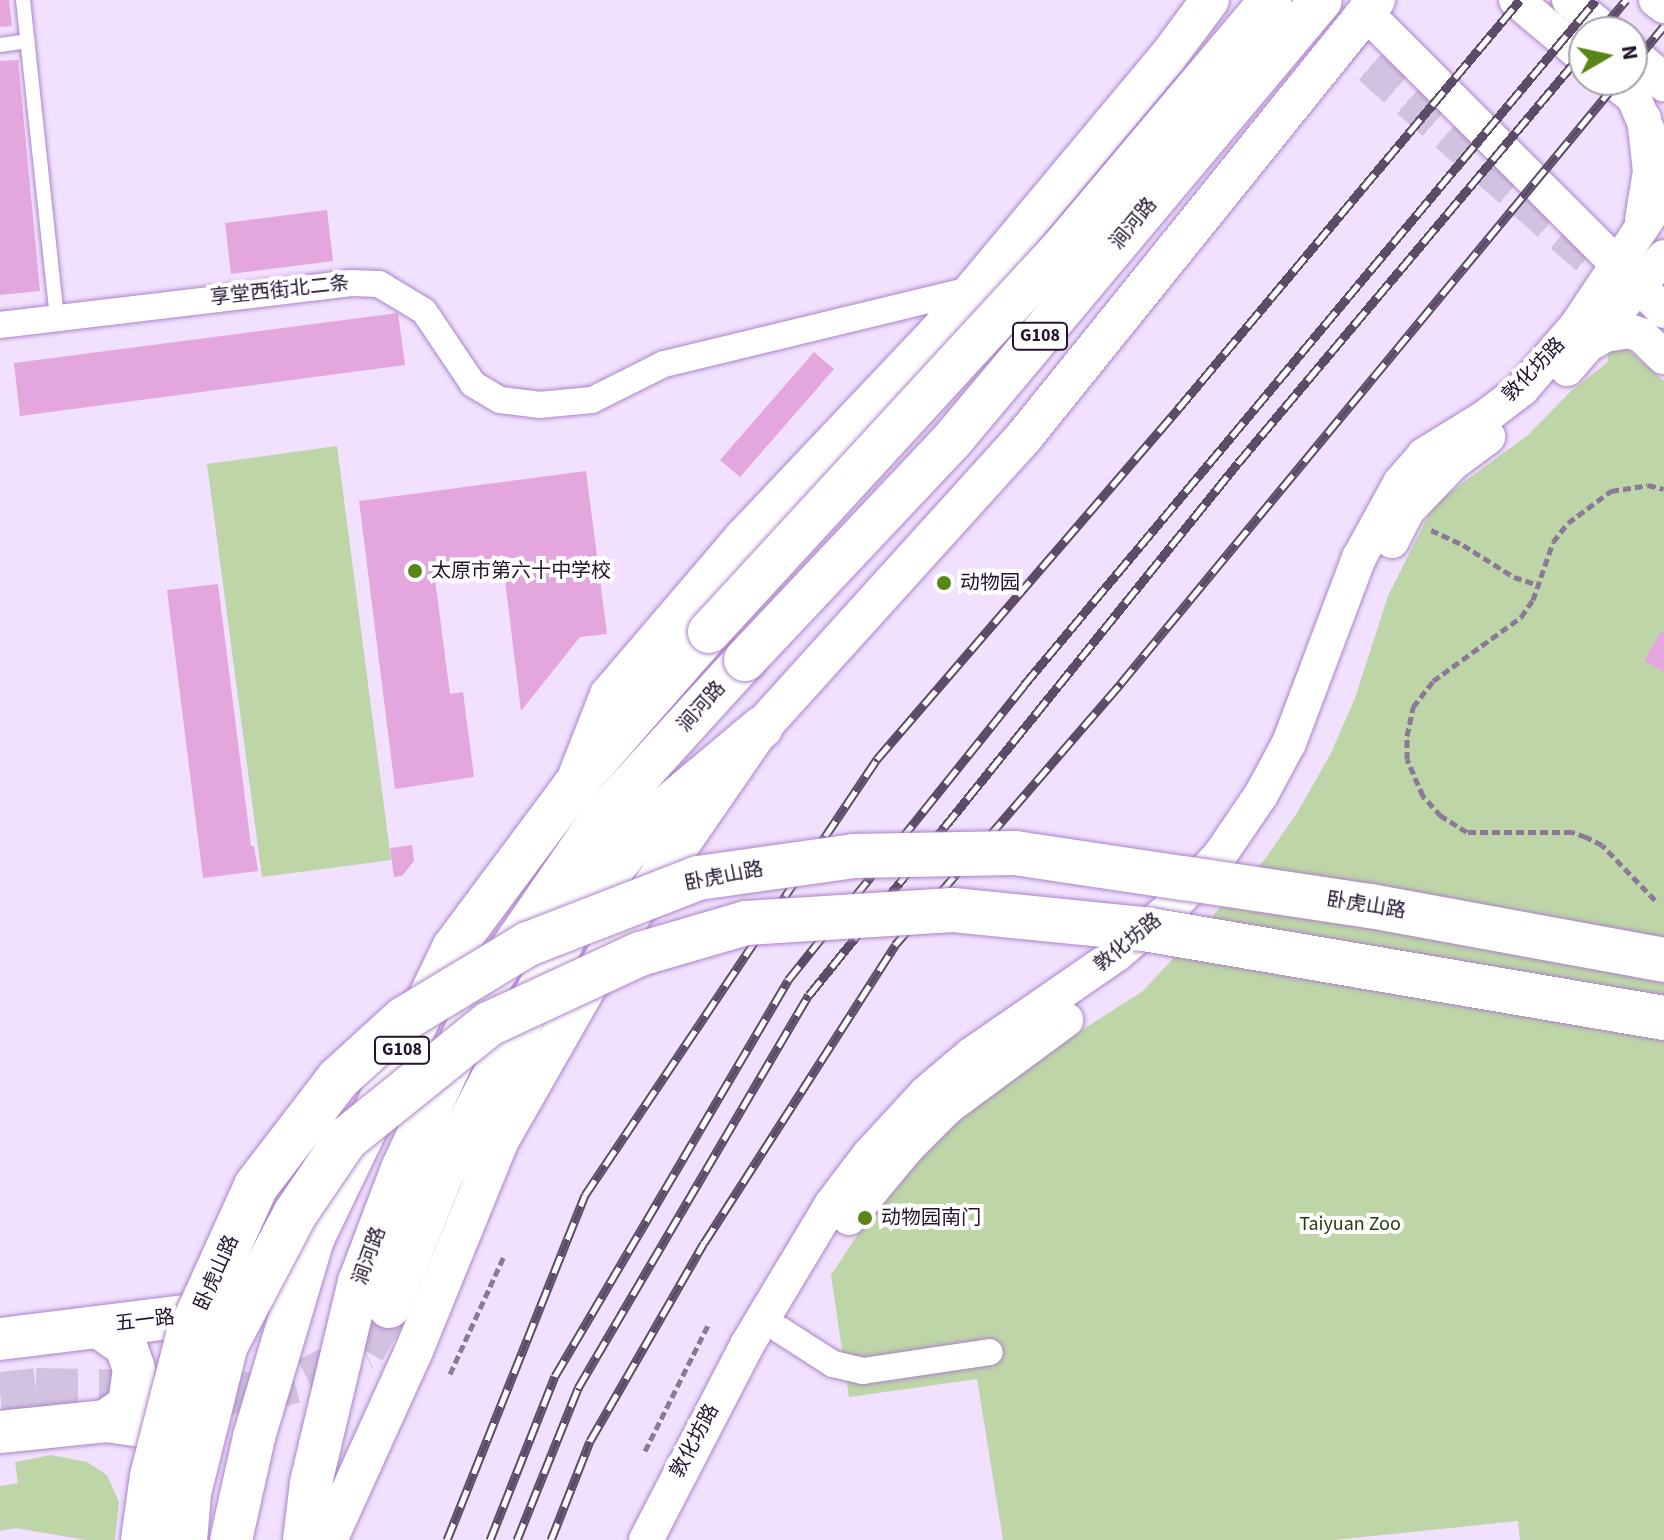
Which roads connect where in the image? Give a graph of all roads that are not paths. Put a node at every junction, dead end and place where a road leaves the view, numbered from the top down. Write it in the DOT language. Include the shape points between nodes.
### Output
graph roads {
  1 [pos="23,0"];
  2 [pos="1210,0"];
  3 [pos="1271,0"];
  4 [pos="1321,0"];
  5 [pos="1516,0"];
  6 [pos="1569,0"];
  7 [pos="1656,0"];
  8 [pos="1371,6"];
  9 [pos="1664,6"];
  10 [pos="1588,16"];
  11 [pos="28,41"];
  12 [pos="1568,44"];
  13 [pos="0,45"];
  14 [pos="1167,58"];
  15 [pos="1648,66"];
  16 [pos="1664,84"];
  17 [pos="1632,96"];
  18 [pos="1644,118"];
  19 [pos="1268,135"];
  20 [pos="1664,179"];
  21 [pos="1664,194"];
  22 [pos="1651,225"];
  23 [pos="1664,257"];
  24 [pos="1619,280"];
  25 [pos="973,289"];
  26 [pos="1664,311"];
  27 [pos="57,316"];
  28 [pos="0,325"];
  29 [pos="1585,334"];
  30 [pos="1664,357"];
  31 [pos="745,660"];
  32 [pos="762,727"];
  33 [pos="573,787"];
  34 [pos="656,816"];
  35 [pos="1664,960"];
  36 [pos="1664,1018"];
  37 [pos="313,1239"];
  38 [pos="389,1307"];
  39 [pos="99,1327"];
  40 [pos="780,1330"];
  41 [pos="0,1339"];
  42 [pos="990,1352"];
  43 [pos="106,1421"];
  44 [pos="0,1432"];
  45 [pos="143,1540"];
  46 [pos="185,1540"];
  47 [pos="229,1540"];
  48 [pos="304,1540"];
  49 [pos="328,1540"];
  50 [pos="646,1540"];
  51 [pos="671,1540"];
  1 -- 11 [label="lane"];
  2 -- 14 [label="main road, 涧河路"];
  3 -- 33 [label="main road, 涧河路 / G108, bridge" via="1062,248"];
  4 -- 31 [label="main road, 涧河路 / G108, bridge" via="954,438"];
  5 -- 12 [label="street"];
  6 -- 10 [label="street"];
  7 -- 9 [label="street"];
  8 -- 19 [label="main road"];
  8 -- 24 [label="street" via="1591,239"];
  11 -- 13 [label="lane"];
  11 -- 27 [label="lane"];
  14 -- 19 [label="main road" via="1201,40 1240,49 1268,76 1273,114"];
  14 -- 25 [label="main road, 涧河路"];
  15 -- 16 [label="street"];
  17 -- 18 [label="street"];
  18 -- 20 [label="street"];
  18 -- 22 [label="street"];
  19 -- 32 [label="main road" via="1024,437"];
  21 -- 22 [label="street"];
  22 -- 24 [label="street"];
  23 -- 24 [label="street"];
  24 -- 26 [label="street"];
  24 -- 29 [label="street"];
  25 -- 27 [label="street, 享堂西街北二条" via="664,364 592,400 539,405 500,400 473,384 424,311 379,284"];
  25 -- 33 [label="main road, 涧河路" via="743,538 609,695"];
  27 -- 28 [label="street, 享堂西街北二条"];
  29 -- 30 [label="street" via="1629,331"];
  29 -- 40 [label="street, 敦化坊路" via="1534,403 1453,463 1408,510 1375,577 1323,717 1287,789 1243,856 1189,921 948,1107 906,1149 849,1218"];
  29 -- 50 [label="street, 敦化坊路" via="1484,418 1424,455 1400,483 1359,558 1289,743 1220,855 1174,905 1117,954 972,1054 926,1093 850,1180 747,1345"];
  31 -- 34 [label="main road"];
  31 -- 48 [label="main road, 涧河路 / G108" via="602,817 486,986 402,1169 359,1282 311,1483"];
  32 -- 34 [label="main road"];
  32 -- 49 [label="main road" via="610,947 500,1140 413,1353"];
  33 -- 37 [label="main road, 涧河路 / G108" via="453,948"];
  34 -- 38 [label="main road" via="580,909 443,1173"];
  35 -- 45 [label="highway, 卧虎山路, bridge" via="1371,906 1015,853 854,856 698,878 528,944 404,1019 338,1079 256,1186 188,1336 152,1476"];
  36 -- 46 [label="highway, 卧虎山路, bridge" via="1144,929 953,910 746,923 640,954 489,1024 346,1139 295,1214 226,1345 189,1493"];
  37 -- 39 [label="main road, 五一路" via="224,1311"];
  37 -- 47 [label="main road, 涧河路 / G108"];
  39 -- 41 [label="main road, 五一路"];
  39 -- 43 [label="main road" via="126,1346 134,1369 129,1405"];
  40 -- 42 [label="street" via="833,1364 863,1371"];
  40 -- 51 [label="street, 敦化坊路"];
  43 -- 44 [label="main road"];
  43 -- 47 [label="main road" via="190,1433 227,1482"];
}
